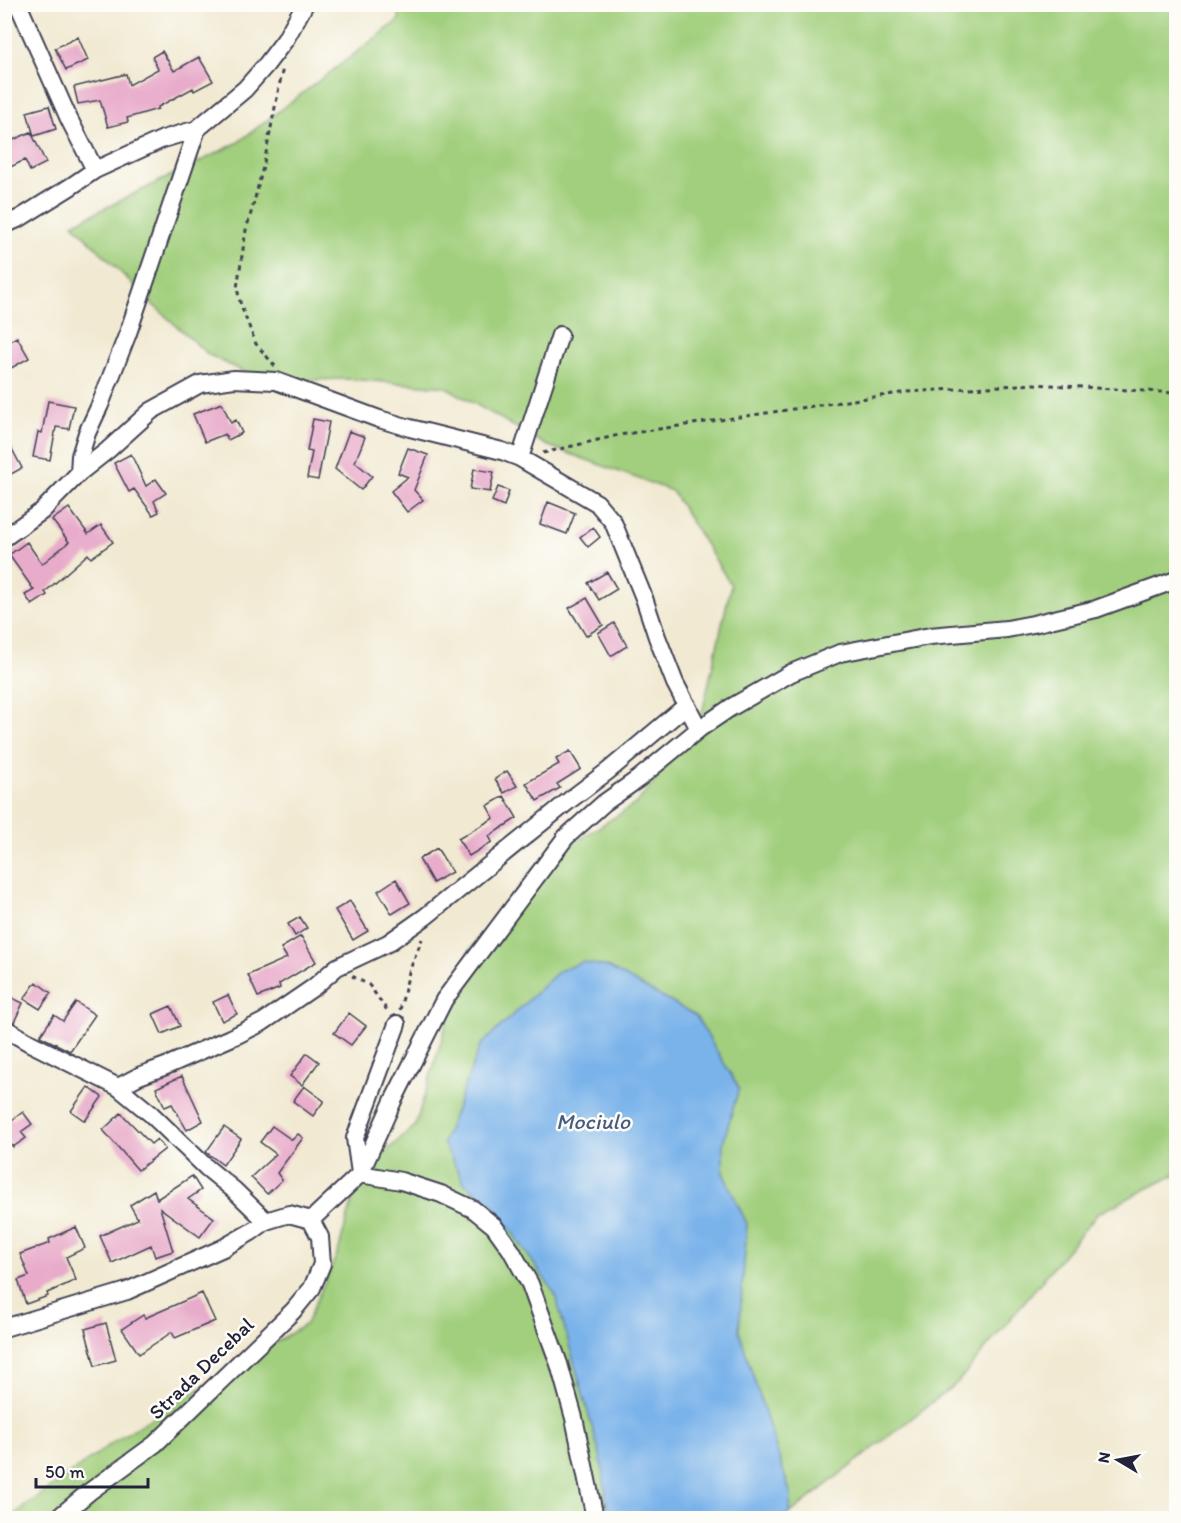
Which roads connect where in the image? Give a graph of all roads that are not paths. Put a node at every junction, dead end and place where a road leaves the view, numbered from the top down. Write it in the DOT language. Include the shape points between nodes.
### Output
graph roads {
  1 [pos="18,4"];
  2 [pos="305,4"];
  3 [pos="197,129"];
  4 [pos="95,170"];
  5 [pos="4,225"];
  6 [pos="560,335"];
  7 [pos="520,458"];
  8 [pos="79,473"];
  9 [pos="4,538"];
  10 [pos="1176,580"];
  11 [pos="687,705"];
  12 [pos="699,729"];
  13 [pos="397,1024"];
  14 [pos="4,1028"];
  15 [pos="118,1087"];
  16 [pos="360,1174"];
  17 [pos="311,1220"];
  18 [pos="266,1221"];
  19 [pos="4,1328"];
  20 [pos="58,1518"];
  21 [pos="595,1518"];
  1 -- 4 [label="street"];
  2 -- 3 [label="street" via="285,40 244,89"];
  3 -- 4 [label="street" via="163,139"];
  3 -- 8 [label="street" via="128,333 87,433"];
  4 -- 5 [label="street"];
  6 -- 7 [label="street"];
  7 -- 8 [label="street" via="378,419 276,381 234,379 200,384 151,411"];
  7 -- 11 [label="street" via="597,503 613,522"];
  8 -- 9 [label="street" via="42,511"];
  10 -- 12 [label="street" via="1096,609 1033,624 930,636 840,654 790,673"];
  11 -- 12 [label="street"];
  11 -- 15 [label="street" via="388,943 337,967 263,1022"];
  12 -- 16 [label="street" via="604,803 567,837 535,878 444,1000"];
  13 -- 16 [label="street" via="355,1138"];
  14 -- 15 [label="street"];
  15 -- 18 [label="street"];
  16 -- 17 [label="street"];
  16 -- 21 [label="street" via="401,1180 473,1209 494,1226 512,1250 530,1284 559,1364"];
  17 -- 18 [label="street" via="289,1214"];
  17 -- 20 [label="street, Strada Decebal" via="320,1237 322,1264 312,1288 155,1444"];
  18 -- 19 [label="street" via="223,1248 127,1291"];
}
